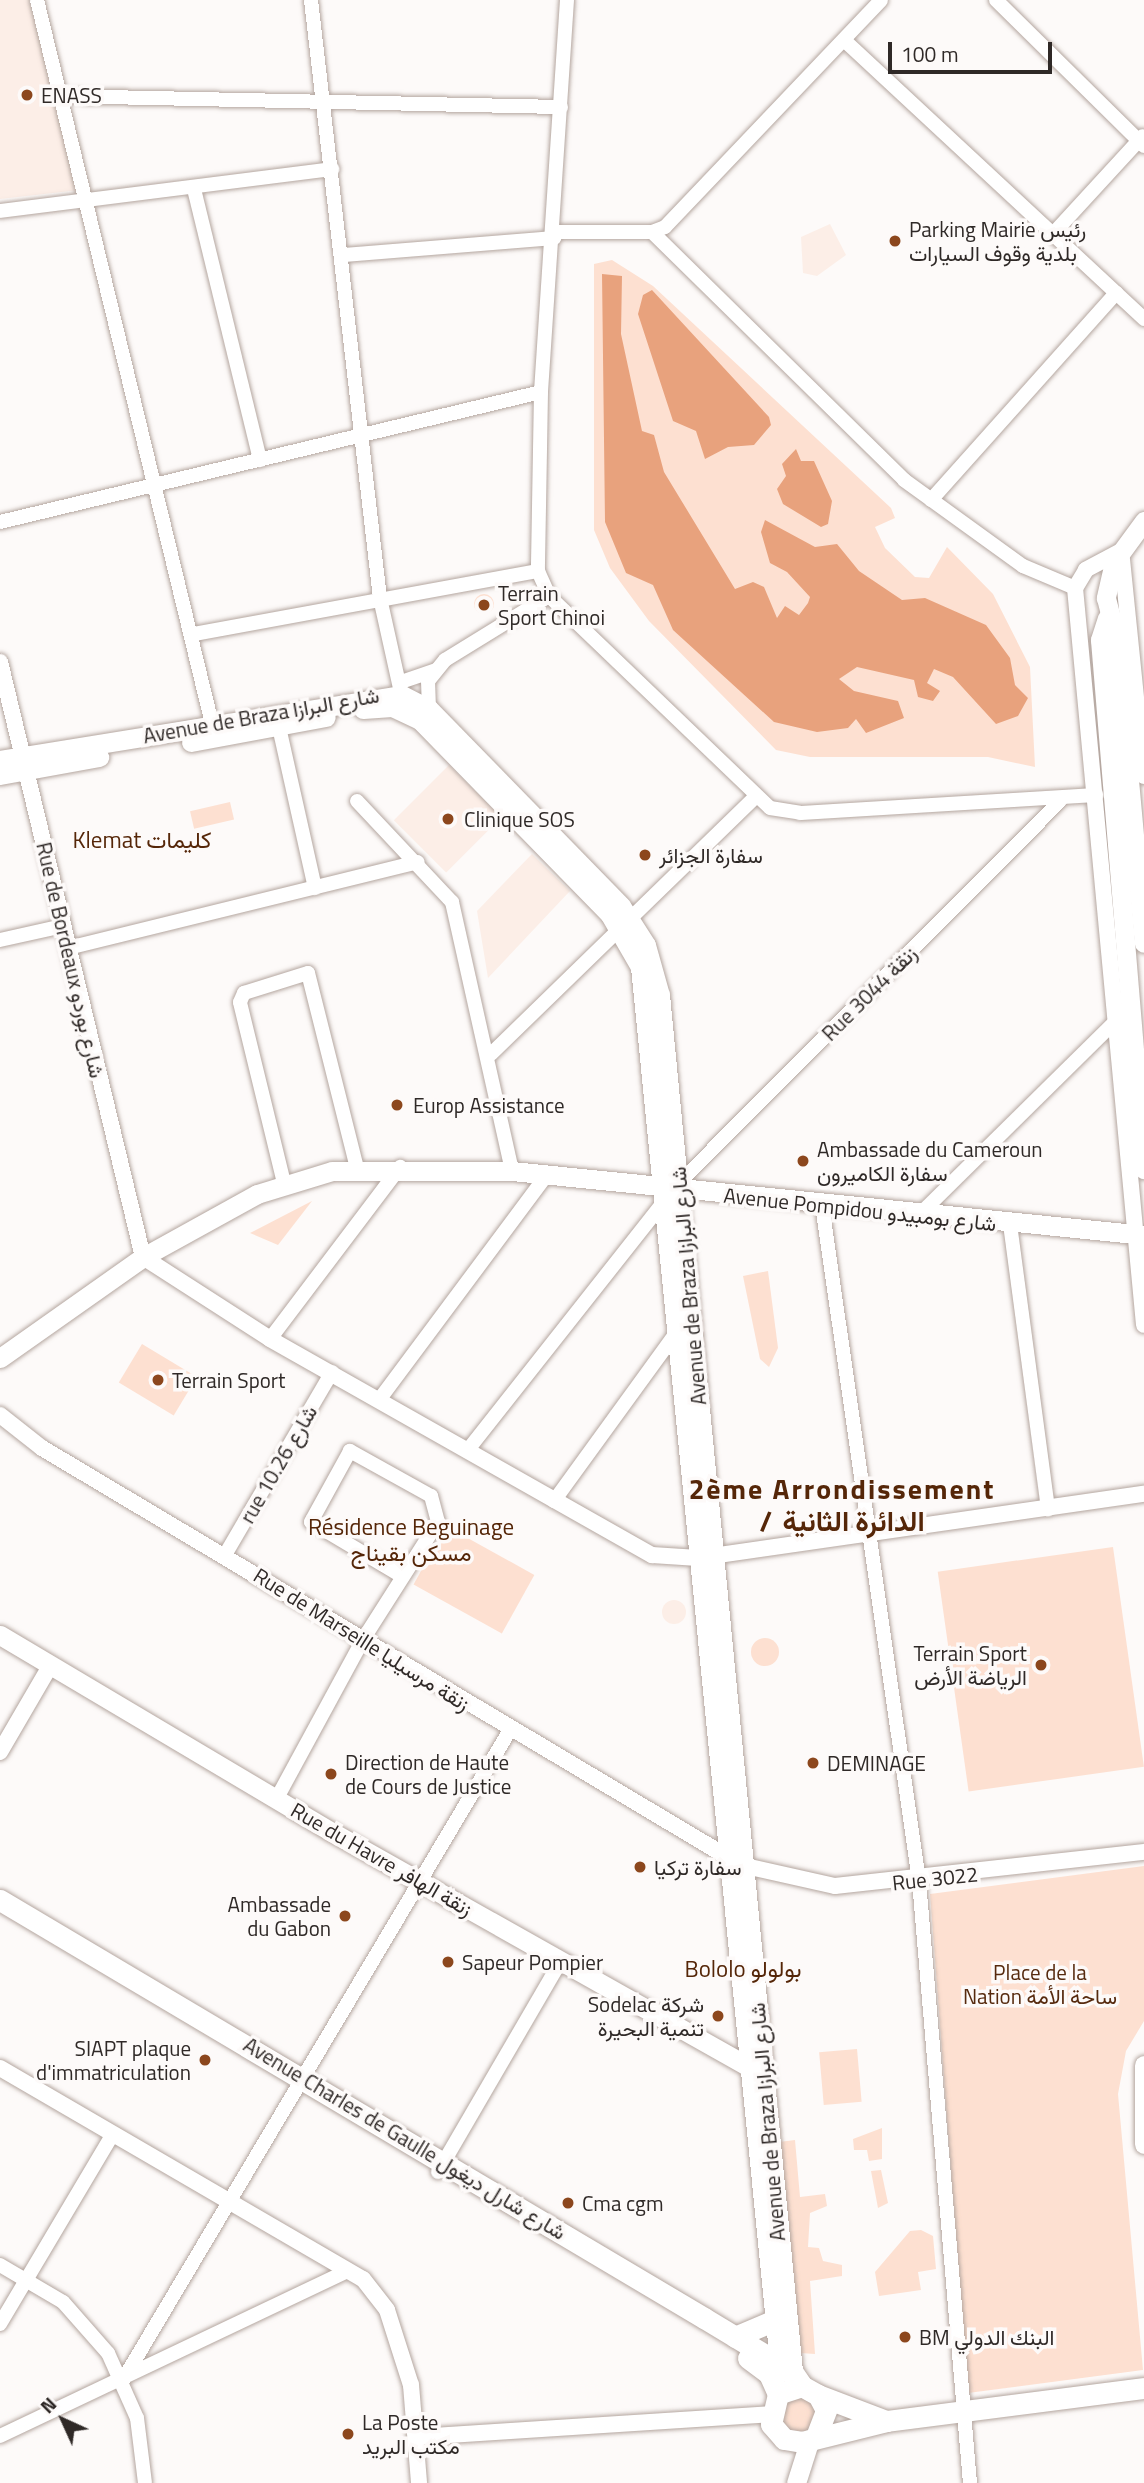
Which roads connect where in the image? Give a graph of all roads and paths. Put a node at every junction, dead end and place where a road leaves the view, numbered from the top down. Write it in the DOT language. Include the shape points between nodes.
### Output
graph roads {
  1 [pos="37,0"];
  2 [pos="311,0"];
  3 [pos="567,0"];
  4 [pos="881,0"];
  5 [pos="996,0"];
  6 [pos="844,40"];
  7 [pos="60,96"];
  8 [pos="321,97"];
  9 [pos="561,107"];
  10 [pos="1142,141"];
  11 [pos="332,169"];
  12 [pos="194,189"];
  13 [pos="88,201"];
  14 [pos="0,211"];
  15 [pos="652,232"];
  16 [pos="554,235"];
  17 [pos="1052,235"];
  18 [pos="344,255"];
  19 [pos="1116,293"];
  20 [pos="1144,319"];
  21 [pos="541,392"];
  22 [pos="362,433"];
  23 [pos="260,460"];
  24 [pos="157,484"];
  25 [pos="931,500"];
  26 [pos="0,522"];
  27 [pos="1144,522"];
  28 [pos="1121,551"];
  29 [pos="538,572"];
  30 [pos="1076,588"];
  31 [pos="550,596"];
  32 [pos="380,598"];
  33 [pos="1107,618"];
  34 [pos="194,634"];
  35 [pos="0,663"];
  36 [pos="1140,666"];
  37 [pos="435,670"];
  38 [pos="402,696"];
  39 [pos="429,709"];
  40 [pos="212,724"];
  41 [pos="279,727"];
  42 [pos="0,760"];
  43 [pos="25,763"];
  44 [pos="0,775"];
  45 [pos="1144,776"];
  46 [pos="1096,795"];
  47 [pos="754,798"];
  48 [pos="357,801"];
  49 [pos="1060,801"];
  50 [pos="1140,846"];
  51 [pos="418,862"];
  52 [pos="315,888"];
  53 [pos="627,925"];
  54 [pos="63,926"];
  55 [pos="0,940"];
  56 [pos="1144,943"];
  57 [pos="68,948"];
  58 [pos="1118,1019"];
  59 [pos="491,1054"];
  60 [pos="400,1167"];
  61 [pos="357,1168"];
  62 [pos="1144,1169"];
  63 [pos="512,1171"];
  64 [pos="545,1176"];
  65 [pos="284,1183"];
  66 [pos="672,1191"];
  67 [pos="822,1205"];
  68 [pos="920,1214"];
  69 [pos="1010,1224"];
  70 [pos="1140,1234"];
  71 [pos="143,1257"];
  72 [pos="1144,1325"];
  73 [pos="676,1333"];
  74 [pos="270,1339"];
  75 [pos="0,1357"];
  76 [pos="332,1372"];
  77 [pos="379,1400"];
  78 [pos="0,1415"];
  79 [pos="467,1451"];
  80 [pos="1144,1493"];
  81 [pos="555,1501"];
  82 [pos="1048,1508"];
  83 [pos="865,1535"];
  84 [pos="225,1555"];
  85 [pos="705,1557"];
  86 [pos="402,1576"];
  87 [pos="0,1635"];
  88 [pos="364,1638"];
  89 [pos="50,1666"];
  90 [pos="510,1730"];
  91 [pos="0,1752"];
  92 [pos="277,1798"];
  93 [pos="1144,1852"];
  94 [pos="734,1862"];
  95 [pos="919,1881"];
  96 [pos="422,1883"];
  97 [pos="0,1900"];
  98 [pos="0,1914"];
  99 [pos="561,1961"];
  100 [pos="1144,2065"];
  101 [pos="0,2068"];
  102 [pos="760,2073"];
  103 [pos="302,2084"];
  104 [pos="763,2127"];
  105 [pos="112,2135"];
  106 [pos="1144,2144"];
  107 [pos="441,2166"];
  108 [pos="233,2201"];
  109 [pos="0,2265"];
  110 [pos="349,2270"];
  111 [pos="27,2277"];
  112 [pos="771,2322"];
  113 [pos="0,2324"];
  114 [pos="735,2337"];
  115 [pos="123,2380"];
  116 [pos="789,2387"];
  117 [pos="1144,2388"];
  118 [pos="963,2412"];
  119 [pos="886,2421"];
  120 [pos="0,2437"];
  121 [pos="418,2437"];
  122 [pos="814,2437"];
  123 [pos="784,2439"];
  124 [pos="145,2483"];
  125 [pos="419,2483"];
  126 [pos="794,2483"];
  127 [pos="970,2483"];
  1 -- 7 [label="street"];
  2 -- 8 [label="street"];
  3 -- 9 [label="street"];
  4 -- 6 [label="street"];
  5 -- 10 [label="street"];
  6 -- 15 [label="street" via="665,227"];
  6 -- 17 [label="street"];
  7 -- 8 [label="street"];
  7 -- 13 [label="street"];
  8 -- 9 [label="street"];
  8 -- 11 [label="street"];
  9 -- 16 [label="street"];
  10 -- 17 [label="street"];
  11 -- 12 [label="street"];
  11 -- 18 [label="street"];
  12 -- 13 [label="street"];
  12 -- 23 [label="street"];
  13 -- 14 [label="street"];
  13 -- 24 [label="street"];
  15 -- 16 [label="street"];
  15 -- 25 [label="street"];
  16 -- 18 [label="street"];
  16 -- 21 [label="street"];
  17 -- 19 [label="street"];
  18 -- 22 [label="street"];
  19 -- 20 [label="street"];
  19 -- 25 [label="street"];
  21 -- 22 [label="street"];
  21 -- 29 [label="street"];
  22 -- 23 [label="street"];
  22 -- 32 [label="street"];
  23 -- 24 [label="street"];
  24 -- 26 [label="street"];
  24 -- 34 [label="street"];
  25 -- 30 [label="street" via="1023,566"];
  27 -- 28 [label="main road"];
  28 -- 30 [label="street" via="1086,570"];
  28 -- 33 [label="main road" via="1108,579"];
  28 -- 36 [label="street"];
  29 -- 31 [label="street"];
  29 -- 32 [label="street"];
  30 -- 46 [label="street"];
  31 -- 37 [label="street"];
  31 -- 47 [label="street"];
  32 -- 34 [label="street"];
  32 -- 38 [label="street"];
  33 -- 50 [label="main road" via="1116,637"];
  33 -- 62 [label="main road" via="1100,640"];
  34 -- 40 [label="street"];
  35 -- 43 [label="street, Rue de Bordeaux شارع بوردو"];
  36 -- 45 [label="street"];
  37 -- 38 [label="street"];
  37 -- 39 [label="street" via="428,681"];
  38 -- 39 [label="main road, Avenue de Braza شارع البرازا"];
  38 -- 40 [label="main road, Avenue de Braza شارع البرازا"];
  38 -- 41 [label="main road, Avenue de Braza شارع البرازا" via="366,709"];
  38 -- 53 [label="main road, Avenue de Braza شارع البرازا"];
  39 -- 53 [label="main road, Avenue de Braza شارع البرازا"];
  40 -- 43 [label="main road, Avenue de Braza شارع البرازا"];
  41 -- 43 [label="main road, Avenue de Braza شارع البرازا"];
  41 -- 52 [label="street"];
  42 -- 43 [label="main road, Avenue de Braza شارع البرازا"];
  43 -- 44 [label="main road, Avenue de Braza شارع البرازا"];
  43 -- 54 [label="street, Rue de Bordeaux شارع بوردو"];
  46 -- 49 [label="street"];
  46 -- 58 [label="street"];
  47 -- 49 [label="street" via="800,813"];
  47 -- 53 [label="street"];
  48 -- 51 [label="street"];
  49 -- 66 [label="street, Rue 3044 زنقة"];
  50 -- 56 [label="main road"];
  51 -- 52 [label="street"];
  51 -- 59 [label="street" via="452,902"];
  52 -- 57 [label="street"];
  53 -- 59 [label="street"];
  53 -- 66 [label="main road, Avenue de Braza شارع البرازا" via="653,963 660,995"];
  54 -- 55 [label="street"];
  54 -- 57 [label="street, Rue de Bordeaux شارع بوردو"];
  57 -- 71 [label="street, Rue de Bordeaux شارع بوردو"];
  58 -- 68 [label="street"];
  58 -- 70 [label="street"];
  59 -- 63 [label="street"];
  60 -- 61 [label="main road, Avenue Pompidou شارع بومبيدو"];
  60 -- 63 [label="main road, Avenue Pompidou شارع بومبيدو"];
  60 -- 74 [label="street"];
  61 -- 65 [label="main road, Avenue Pompidou شارع بومبيدو"];
  61 -- 65 [label="street" via="308,973 244,993 240,1002"];
  63 -- 64 [label="main road, Avenue Pompidou شارع بومبيدو"];
  64 -- 66 [label="main road, Avenue Pompidou شارع بومبيدو"];
  64 -- 77 [label="street"];
  65 -- 71 [label="main road, Avenue Pompidou شارع بومبيدو"];
  66 -- 67 [label="main road, Avenue Pompidou شارع بومبيدو"];
  66 -- 73 [label="main road, Avenue de Braza شارع البرازا"];
  66 -- 79 [label="street, Rue 3044 زنقة"];
  66 -- 85 [label="main road, Avenue de Braza شارع البرازا"];
  67 -- 68 [label="main road, Avenue Pompidou شارع بومبيدو"];
  67 -- 83 [label="street"];
  68 -- 69 [label="main road, Avenue Pompidou شارع بومبيدو"];
  69 -- 70 [label="main road, Avenue Pompidou شارع بومبيدو"];
  69 -- 82 [label="street"];
  70 -- 72 [label="street"];
  71 -- 74 [label="street"];
  71 -- 75 [label="main road, Avenue Pompidou شارع بومبيدو"];
  73 -- 81 [label="street"];
  73 -- 85 [label="main road, Avenue de Braza شارع البرازا"];
  74 -- 76 [label="street"];
  76 -- 77 [label="street"];
  76 -- 84 [label="street, rue 10.26 شارع"];
  77 -- 79 [label="street"];
  78 -- 84 [label="street, Rue de Marseille زنقة مرسيليا" via="43,1448"];
  79 -- 81 [label="street"];
  80 -- 82 [label="street"];
  81 -- 85 [label="street" via="638,1550"];
  82 -- 83 [label="street"];
  83 -- 85 [label="street"];
  83 -- 95 [label="street"];
  84 -- 88 [label="street, Rue de Marseille زنقة مرسيليا"];
  85 -- 94 [label="main road, Avenue de Braza شارع البرازا"];
  86 -- 86 [label="street" via="311,1522 350,1451 437,1505 438,1522"];
  86 -- 88 [label="street"];
  87 -- 89 [label="main road, Rue du Havre زنقة الهافر"];
  88 -- 90 [label="street, Rue de Marseille زنقة مرسيليا"];
  88 -- 92 [label="street"];
  89 -- 91 [label="street"];
  89 -- 92 [label="main road, Rue du Havre زنقة الهافر"];
  90 -- 94 [label="street, Rue de Marseille زنقة مرسيليا"];
  90 -- 96 [label="street"];
  92 -- 96 [label="main road, Rue du Havre زنقة الهافر"];
  93 -- 95 [label="street, Rue 3022"];
  94 -- 95 [label="street, Rue 3022" via="835,1886"];
  94 -- 102 [label="main road, Avenue de Braza شارع البرازا"];
  95 -- 118 [label="street"];
  96 -- 99 [label="main road, Rue du Havre زنقة الهافر"];
  96 -- 103 [label="street"];
  97 -- 103 [label="main road, Avenue Charles de Gaulle شارع شارل ديغول"];
  98 -- 103 [label="main road, Avenue Charles de Gaulle شارع شارل ديغول"];
  99 -- 102 [label="main road, Rue du Havre زنقة الهافر"];
  99 -- 107 [label="street"];
  100 -- 106 [label="main road"];
  101 -- 105 [label="street"];
  102 -- 104 [label="main road, Avenue de Braza شارع البرازا"];
  103 -- 107 [label="main road, Avenue Charles de Gaulle شارع شارل ديغول"];
  103 -- 108 [label="street"];
  104 -- 112 [label="main road, Avenue de Braza شارع البرازا"];
  104 -- 116 [label="main road, Avenue de Braza شارع البرازا"];
  105 -- 108 [label="street"];
  105 -- 111 [label="street"];
  107 -- 114 [label="main road, Avenue Charles de Gaulle شارع شارل ديغول"];
  107 -- 116 [label="main road, Avenue Charles de Gaulle شارع شارل ديغول" via="701,2325"];
  108 -- 110 [label="street"];
  108 -- 115 [label="street"];
  109 -- 111 [label="street"];
  110 -- 115 [label="street"];
  110 -- 121 [label="street" via="387,2310 411,2385"];
  111 -- 113 [label="street"];
  111 -- 115 [label="street" via="85,2323"];
  112 -- 114 [label="main road"];
  112 -- 116 [label="main road, Avenue de Braza شارع البرازا"];
  114 -- 116 [label="main road, Avenue Charles de Gaulle شارع شارل ديغول"];
  115 -- 120 [label="street"];
  115 -- 124 [label="street" via="139,2426"];
  116 -- 119 [label="main road, Avenue Charles de Gaulle شارع شارل ديغول"];
  116 -- 121 [label="street"];
  116 -- 122 [label="main road" via="826,2410"];
  116 -- 123 [label="main road"];
  117 -- 118 [label="main road, Avenue Charles de Gaulle شارع شارل ديغول"];
  118 -- 119 [label="main road, Avenue Charles de Gaulle شارع شارل ديغول"];
  118 -- 127 [label="street"];
  119 -- 122 [label="main road, Avenue Charles de Gaulle شارع شارل ديغول"];
  121 -- 125 [label="street"];
  122 -- 123 [label="main road, Avenue Charles de Gaulle شارع شارل ديغول"];
  122 -- 126 [label="main road"];
  123 -- 126 [label="main road"];
}
